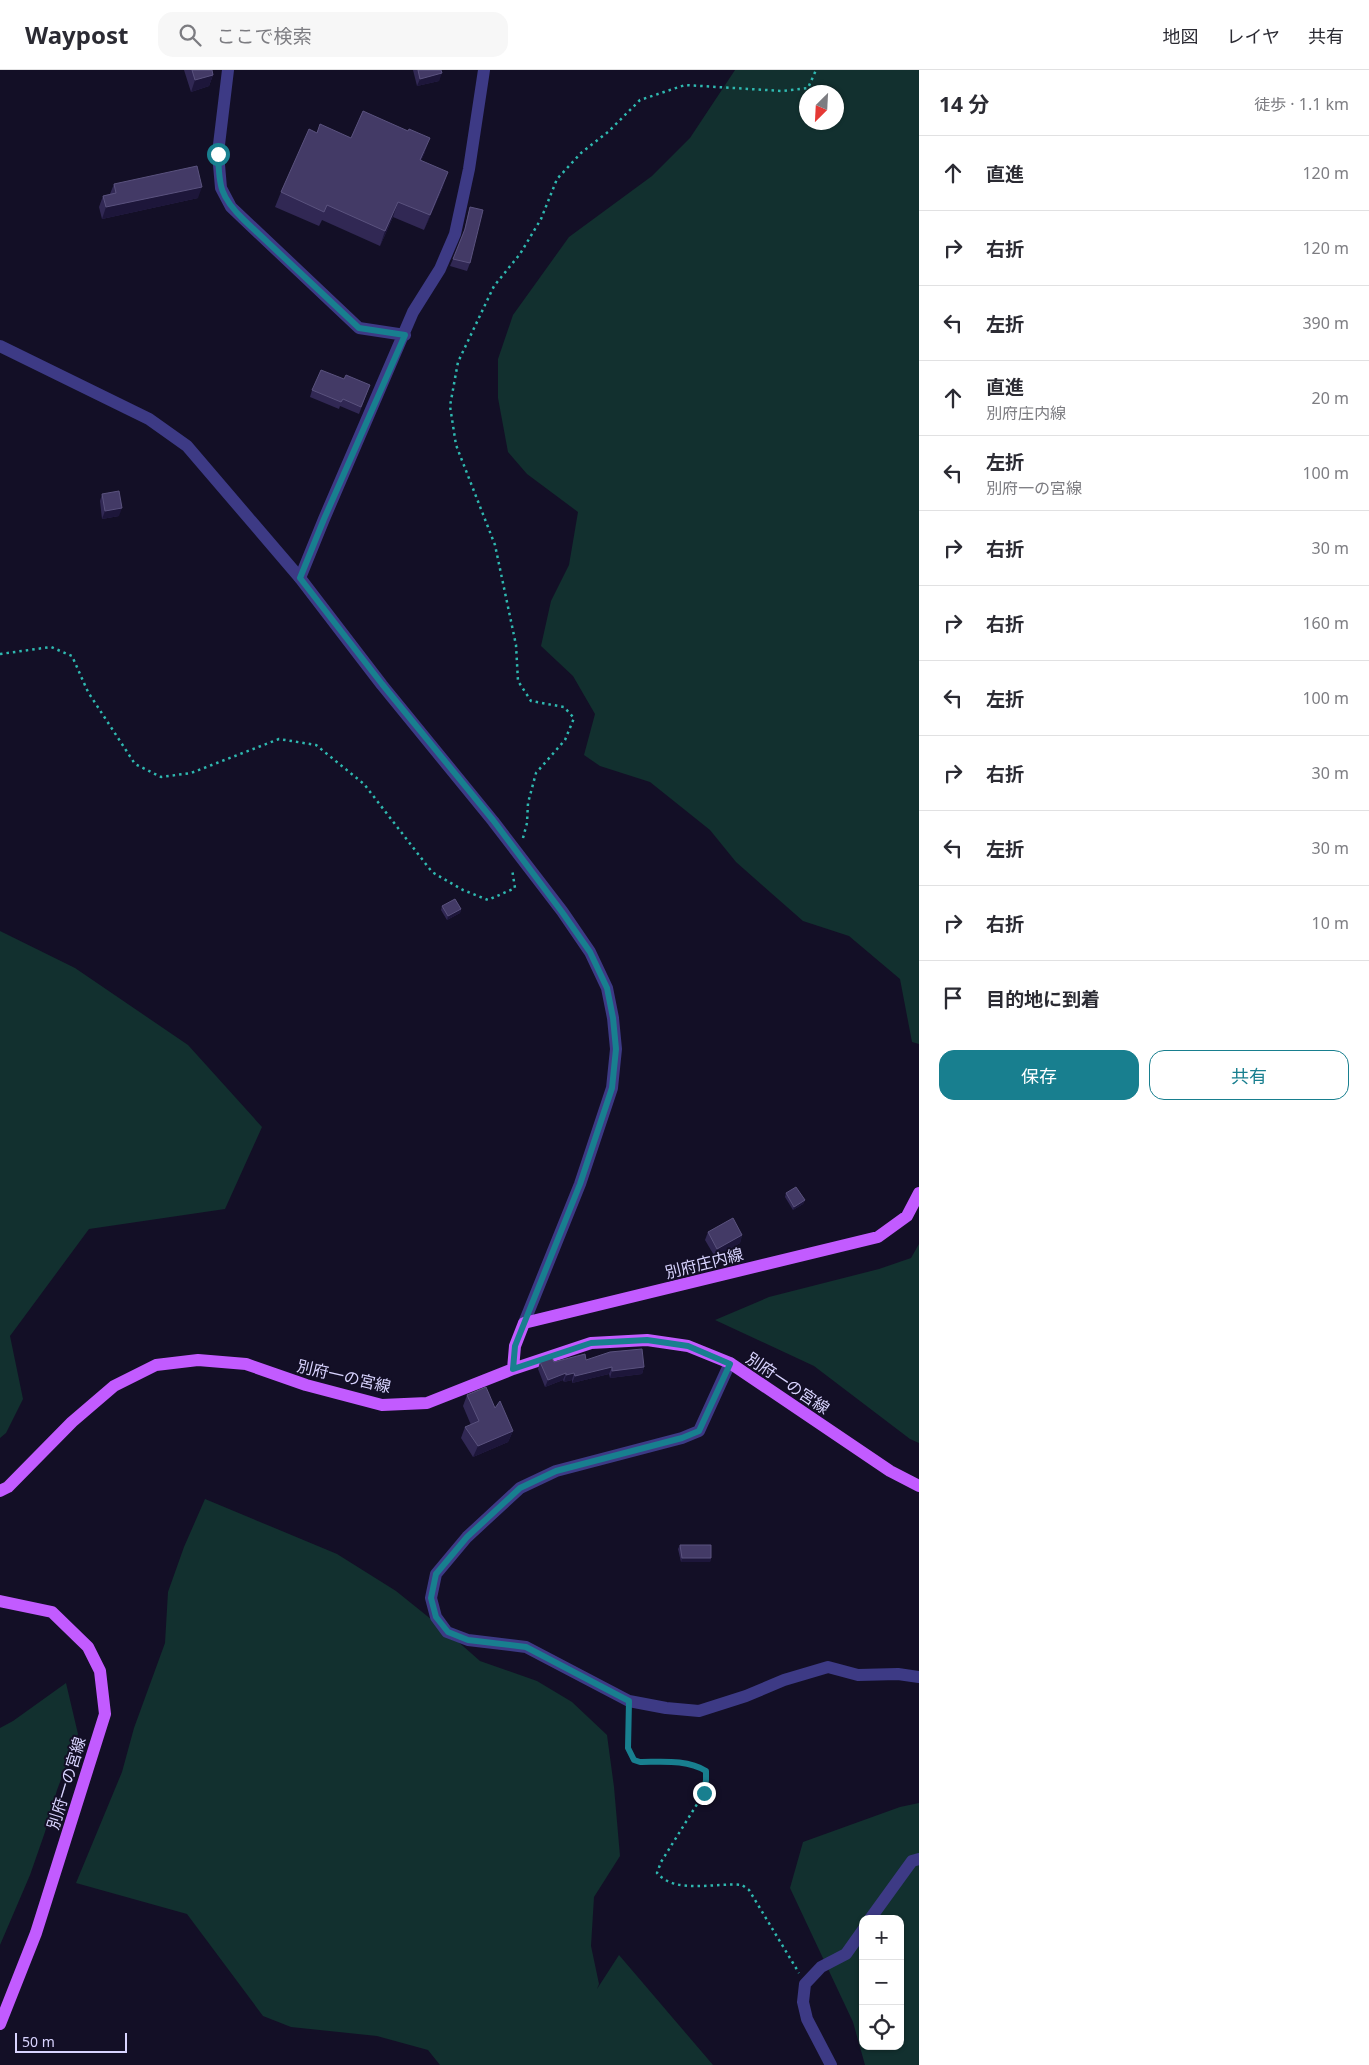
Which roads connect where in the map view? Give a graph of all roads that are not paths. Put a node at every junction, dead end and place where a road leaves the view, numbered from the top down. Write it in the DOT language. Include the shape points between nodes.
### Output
graph roads {
  1 [pos="228,70"];
  2 [pos="484,70"];
  3 [pos="405,335"];
  4 [pos="0,346"];
  5 [pos="300,578"];
  6 [pos="919,1194"];
  7 [pos="524,1324"];
  8 [pos="730,1364"];
  9 [pos="513,1369"];
  10 [pos="919,1486"];
  11 [pos="0,1491"];
  12 [pos="0,1601"];
  13 [pos="919,1677"];
  14 [pos="919,1859"];
  15 [pos="873,1915"];
  16 [pos="859,1936"];
  17 [pos="0,2024"];
  18 [pos="831,2065"];
  1 -- 3 [label="street" via="218,154 220,188 231,207 359,328"];
  2 -- 3 [label="street" via="455,234"];
  3 -- 5 [label="street"];
  4 -- 5 [label="street" via="149,419 187,446"];
  5 -- 7 [label="street" via="519,854 590,952 607,988 616,1049 612,1088 580,1184"];
  6 -- 7 [label="main road, 別府庄内線" via="907,1216 878,1238"];
  7 -- 9 [label="main road" via="515,1346"];
  8 -- 9 [label="main road, 別府一の宮線" via="688,1346 647,1340 591,1343"];
  8 -- 10 [label="main road, 別府一の宮線" via="890,1471"];
  8 -- 13 [label="street" via="699,1431 556,1471 520,1488 467,1537 436,1574 431,1598 436,1617 448,1632 468,1640 526,1647 629,1701 666,1708 699,1711 828,1667 858,1675"];
  9 -- 11 [label="main road, 別府一の宮線" via="426,1403 382,1405 306,1385 246,1364 198,1360 156,1365 114,1386"];
  12 -- 17 [label="main road, 別府一の宮線" via="52,1612 88,1647 100,1671 105,1714 36,1933"];
  14 -- 15 [label="street" via="912,1861"];
  16 -- 18 [label="street" via="846,1954 821,1967 805,1984 803,2002 807,2020"];
}
